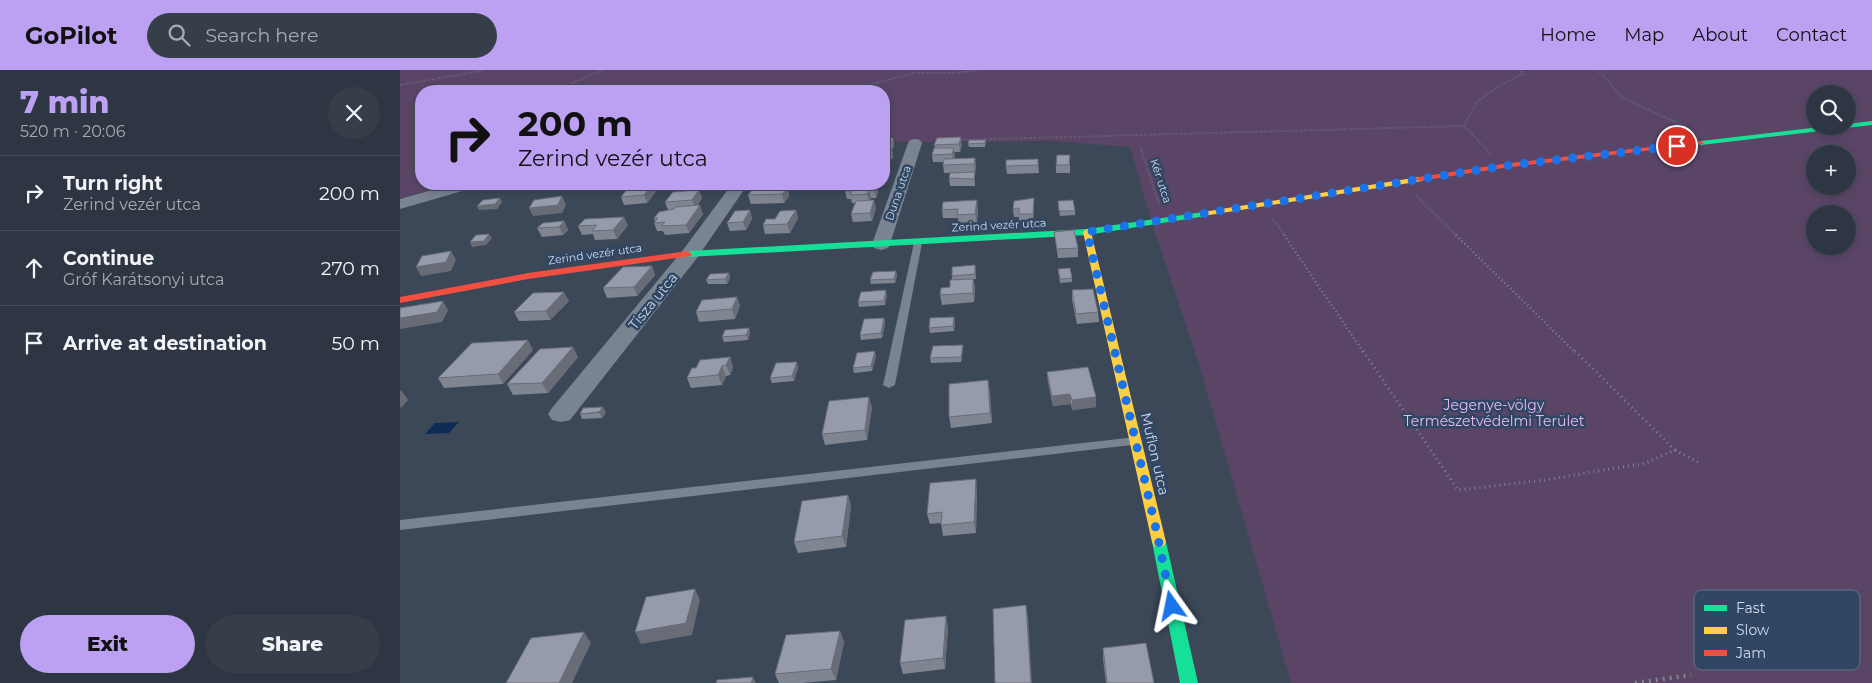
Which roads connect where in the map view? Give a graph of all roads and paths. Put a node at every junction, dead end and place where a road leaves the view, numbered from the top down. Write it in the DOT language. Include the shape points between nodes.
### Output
graph roads {
  1 [pos="486,70"];
  2 [pos="602,70"];
  3 [pos="915,70"];
  4 [pos="978,70"];
  5 [pos="1521,70"];
  6 [pos="1598,70"];
  7 [pos="910,74"];
  8 [pos="568,85"];
  9 [pos="869,85"];
  10 [pos="400,86"];
  11 [pos="1872,122"];
  12 [pos="1464,126"];
  13 [pos="956,140"];
  14 [pos="1716,141"];
  15 [pos="915,143"];
  16 [pos="1141,149"];
  17 [pos="1503,166"];
  18 [pos="1403,183"];
  19 [pos="449,190"];
  20 [pos="736,190"];
  21 [pos="400,204"];
  22 [pos="1263,204"];
  23 [pos="1164,219"];
  24 [pos="1087,232"];
  25 [pos="918,242"];
  26 [pos="881,244"];
  27 [pos="690,254"];
  28 [pos="400,300"];
  29 [pos="889,385"];
  30 [pos="561,414"];
  31 [pos="1136,441"];
  32 [pos="1675,450"];
  33 [pos="1700,463"];
  34 [pos="400,525"];
  35 [pos="1690,675"];
  36 [pos="1189,683"];
  37 [pos="1635,683"];
  1 -- 10 [label="path"];
  2 -- 8 [label="path"];
  3 -- 7 [label="path"];
  4 -- 7 [label="path"];
  5 -- 12 [label="path" via="1522,74 1477,102"];
  6 -- 14 [label="path" via="1623,98"];
  7 -- 9 [label="path"];
  11 -- 14 [label="street, Zerind vezér utca"];
  12 -- 13 [label="path"];
  12 -- 17 [label="path"];
  14 -- 17 [label="street, Zerind vezér utca"];
  15 -- 26 [label="street, Duna utca"];
  16 -- 23 [label="path, Kér utca"];
  17 -- 18 [label="street, Zerind vezér utca"];
  18 -- 22 [label="street, Zerind vezér utca"];
  18 -- 32 [label="path"];
  19 -- 21 [label="street"];
  20 -- 27 [label="street, Tisza utca"];
  22 -- 23 [label="street, Zerind vezér utca"];
  22 -- 32 [label="path" via="1458,490 1544,480 1646,462"];
  23 -- 24 [label="street, Zerind vezér utca"];
  24 -- 25 [label="street, Zerind vezér utca"];
  24 -- 31 [label="street, Muflon utca"];
  25 -- 26 [label="street, Zerind vezér utca"];
  25 -- 29 [label="lane"];
  26 -- 27 [label="street, Zerind vezér utca"];
  27 -- 28 [label="street, Zerind vezér utca" via="528,276"];
  27 -- 30 [label="street, Tisza utca"];
  31 -- 34 [label="lane"];
  31 -- 36 [label="street, Muflon utca"];
  32 -- 33 [label="path"];
  35 -- 37 [label="path"];
}
